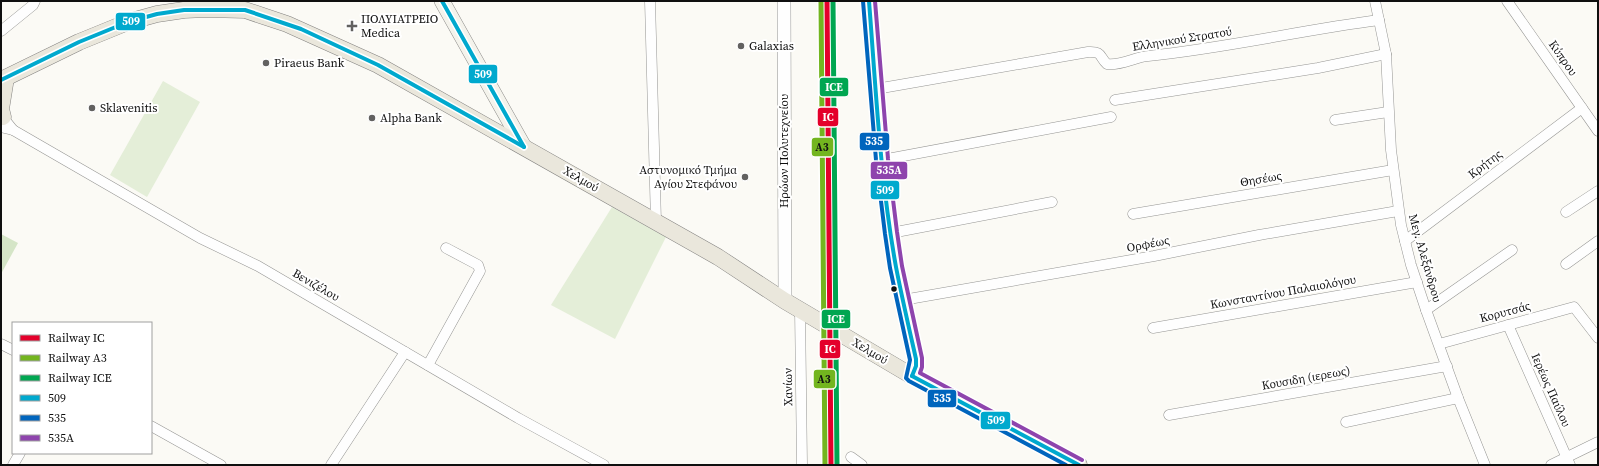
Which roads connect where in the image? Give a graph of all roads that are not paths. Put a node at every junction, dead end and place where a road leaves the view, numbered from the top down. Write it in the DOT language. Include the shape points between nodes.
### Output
graph roads {
  1 [pos="35,1"];
  2 [pos="442,1"];
  3 [pos="650,1"];
  4 [pos="784,1"];
  5 [pos="869,1"];
  6 [pos="1375,1"];
  7 [pos="1507,1"];
  8 [pos="245,6"];
  9 [pos="1379,20"];
  10 [pos="1,31"];
  11 [pos="1386,54"];
  12 [pos="3,79"];
  13 [pos="876,89"];
  14 [pos="1114,100"];
  15 [pos="1582,108"];
  16 [pos="1388,112"];
  17 [pos="1111,117"];
  18 [pos="2,120"];
  19 [pos="1335,120"];
  20 [pos="1598,130"];
  21 [pos="524,147"];
  22 [pos="882,160"];
  23 [pos="1393,170"];
  24 [pos="1598,191"];
  25 [pos="1052,202"];
  26 [pos="1398,211"];
  27 [pos="1566,212"];
  28 [pos="1133,214"];
  29 [pos="656,222"];
  30 [pos="891,233"];
  31 [pos="1404,241"];
  32 [pos="1598,241"];
  33 [pos="446,248"];
  34 [pos="1512,250"];
  35 [pos="1566,264"];
  36 [pos="1417,282"];
  37 [pos="903,300"];
  38 [pos="785,301"];
  39 [pos="1426,310"];
  40 [pos="806,313"];
  41 [pos="1508,325"];
  42 [pos="1153,328"];
  43 [pos="1598,338"];
  44 [pos="1,344"];
  45 [pos="1439,344"];
  46 [pos="12,350"];
  47 [pos="405,352"];
  48 [pos="428,365"];
  49 [pos="1447,366"];
  50 [pos="912,376"];
  51 [pos="1458,398"];
  52 [pos="1170,415"];
  53 [pos="1346,422"];
  54 [pos="152,427"];
  55 [pos="1598,442"];
  56 [pos="19,454"];
  57 [pos="851,457"];
  58 [pos="204,461"];
  59 [pos="1568,461"];
  60 [pos="13,465"];
  61 [pos="221,465"];
  62 [pos="331,465"];
  63 [pos="604,465"];
  64 [pos="802,465"];
  65 [pos="862,465"];
  66 [pos="1079,465"];
  67 [pos="1485,465"];
  68 [pos="1551,465"];
  1 -- 10 [label="street"];
  2 -- 21 [label="main road"];
  3 -- 29 [label="street"];
  4 -- 38 [label="street, Ηρώων Πολυτεχνείου"];
  5 -- 13 [label="main road"];
  6 -- 9 [label="street, Μεγ. Αλεξάνδρου"];
  7 -- 15 [label="street, Κύπρου"];
  8 -- 12 [label="main road, Χελμού" via="184,10 128,22 79,42"];
  8 -- 21 [label="main road, Χελμού" via="378,65"];
  9 -- 11 [label="street, Μεγ. Αλεξάνδρου"];
  9 -- 13 [label="street, Ελληνικού Στρατού" via="1142,57 1116,64 1107,64 1100,54 1088,52"];
  11 -- 14 [label="street"];
  11 -- 16 [label="street, Μεγ. Αλεξάνδρου"];
  12 -- 18 [label="main road"];
  13 -- 22 [label="main road"];
  15 -- 20 [label="street, Κύπρου"];
  15 -- 31 [label="street, Κρήτης"];
  16 -- 19 [label="street"];
  16 -- 23 [label="street, Μεγ. Αλεξάνδρου"];
  17 -- 22 [label="street"];
  18 -- 47 [label="street, Βενιζέλου" via="13,130 200,238 258,266"];
  21 -- 29 [label="main road, Χελμού"];
  22 -- 30 [label="main road"];
  23 -- 26 [label="street, Μεγ. Αλεξάνδρου"];
  23 -- 28 [label="street, Θησέως"];
  24 -- 27 [label="street"];
  25 -- 30 [label="street"];
  26 -- 31 [label="street, Μεγ. Αλεξάνδρου"];
  26 -- 37 [label="street, Ορφέως"];
  29 -- 38 [label="main road, Χελμού"];
  30 -- 37 [label="main road"];
  31 -- 36 [label="street, Μεγ. Αλεξάνδρου"];
  32 -- 35 [label="street"];
  33 -- 48 [label="street" via="478,265 480,271"];
  34 -- 39 [label="street"];
  36 -- 39 [label="street, Μεγ. Αλεξάνδρου"];
  36 -- 42 [label="street, Κωνσταντίνου Παλαιολόγου"];
  37 -- 50 [label="main road" via="916,359"];
  38 -- 40 [label="main road, Χελμού"];
  39 -- 45 [label="street, Μεγ. Αλεξάνδρου"];
  40 -- 50 [label="main road, Χελμού"];
  40 -- 64 [label="street, Χανίων"];
  41 -- 43 [label="street, Κορυτσάς" via="1574,307"];
  41 -- 45 [label="street, Κορυτσάς"];
  41 -- 59 [label="street, Ιερέως Παύλου"];
  44 -- 46 [label="street"];
  45 -- 49 [label="street, Μεγ. Αλεξάνδρου"];
  47 -- 48 [label="street, Βενιζέλου"];
  47 -- 62 [label="street"];
  48 -- 63 [label="street, Βενιζέλου"];
  49 -- 51 [label="street, Μεγ. Αλεξάνδρου"];
  49 -- 52 [label="street, Κουσιδη (ιερεως)"];
  50 -- 66 [label="main road, Χελμού"];
  51 -- 53 [label="street"];
  51 -- 67 [label="street, Μεγ. Αλεξάνδρου"];
  54 -- 58 [label="street"];
  55 -- 59 [label="street"];
  56 -- 60 [label="street"];
  57 -- 65 [label="street"];
  58 -- 61 [label="street"];
  59 -- 68 [label="street"];
}
